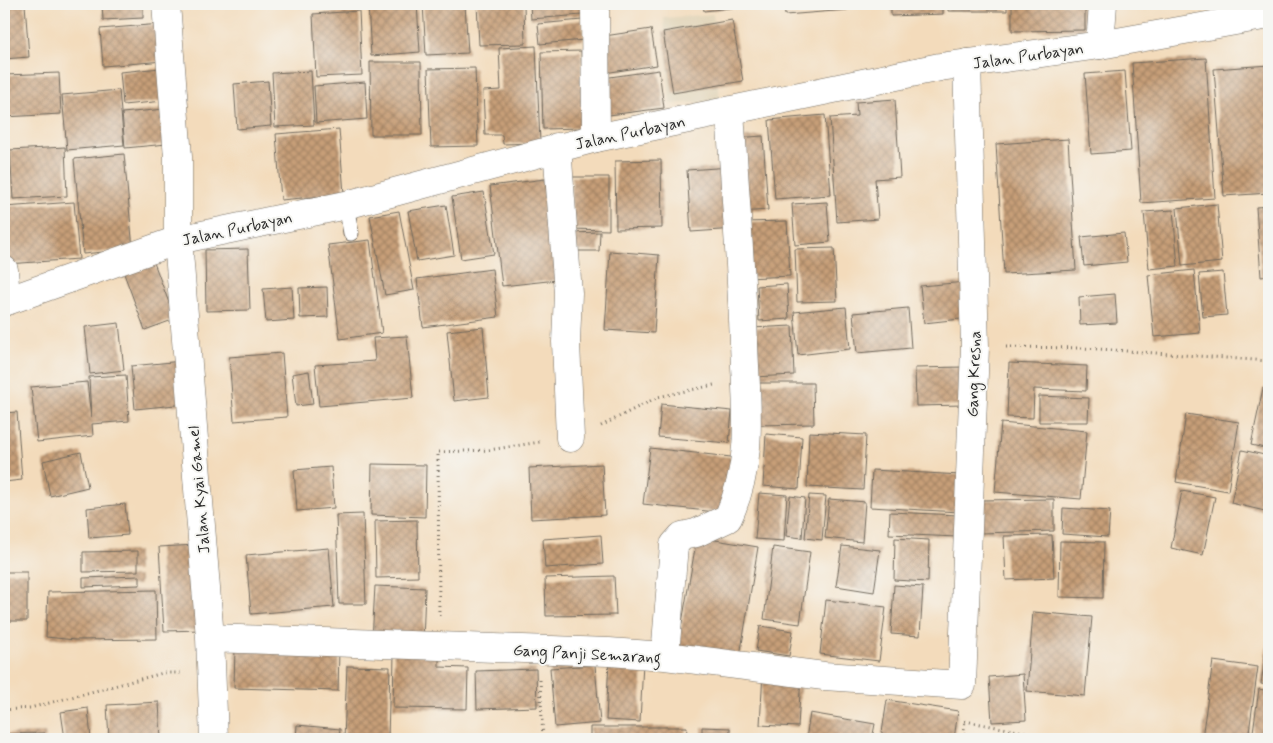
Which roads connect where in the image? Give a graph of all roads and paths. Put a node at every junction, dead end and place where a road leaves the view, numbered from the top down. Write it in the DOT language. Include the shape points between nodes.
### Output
graph roads {
  1 [pos="166,4"];
  2 [pos="595,4"];
  3 [pos="1104,4"];
  4 [pos="1269,15"];
  5 [pos="1100,45"];
  6 [pos="967,63"];
  7 [pos="730,112"];
  8 [pos="596,138"];
  9 [pos="557,147"];
  10 [pos="346,206"];
  11 [pos="351,233"];
  12 [pos="178,240"];
  13 [pos="4,270"];
  14 [pos="5,302"];
  15 [pos="975,347"];
  16 [pos="1269,361"];
  17 [pos="745,379"];
  18 [pos="570,438"];
  19 [pos="210,638"];
  20 [pos="439,646"];
  21 [pos="538,650"];
  22 [pos="665,656"];
  23 [pos="211,673"];
  24 [pos="962,684"];
  25 [pos="4,710"];
  26 [pos="965,721"];
  27 [pos="214,739"];
  28 [pos="543,739"];
  29 [pos="1061,739"];
  1 -- 12 [label="street, Jalan Kyai Gamel" via="178,158"];
  2 -- 8 [label="street"];
  3 -- 5 [label="street"];
  4 -- 5 [label="street, Jalan Purbayan"];
  5 -- 6 [label="street, Jalan Purbayan"];
  6 -- 7 [label="street, Jalan Purbayan"];
  6 -- 15 [label="street, Gang Kresna"];
  7 -- 8 [label="street, Jalan Purbayan"];
  7 -- 17 [label="street" via="742,272"];
  8 -- 9 [label="street, Jalan Purbayan"];
  9 -- 10 [label="street, Jalan Purbayan"];
  9 -- 18 [label="street" via="568,293 566,342"];
  10 -- 11 [label="lane"];
  10 -- 12 [label="street, Jalan Purbayan"];
  12 -- 14 [label="street, Jalan Purbayan"];
  12 -- 19 [label="street, Jalan Kyai Gamel"];
  13 -- 14 [label="street"];
  15 -- 16 [label="path" via="1084,348"];
  15 -- 24 [label="street, Gang Kresna"];
  17 -- 18 [label="path" via="658,397 608,424"];
  17 -- 22 [label="street" via="748,446 738,497 728,518 682,536 674,545"];
  18 -- 20 [label="path" via="490,450 438,452"];
  19 -- 20 [label="street, Gang Panji Semarang"];
  19 -- 23 [label="street, Jalan Kyai Gamel"];
  20 -- 21 [label="street, Gang Panji Semarang"];
  21 -- 22 [label="street, Gang Panji Semarang"];
  21 -- 28 [label="path"];
  22 -- 24 [label="street, Gang Panji Semarang" via="824,676"];
  23 -- 25 [label="path" via="163,673 30,708"];
  23 -- 27 [label="street, Jalan Kyai Gamel"];
  26 -- 29 [label="path"];
}
